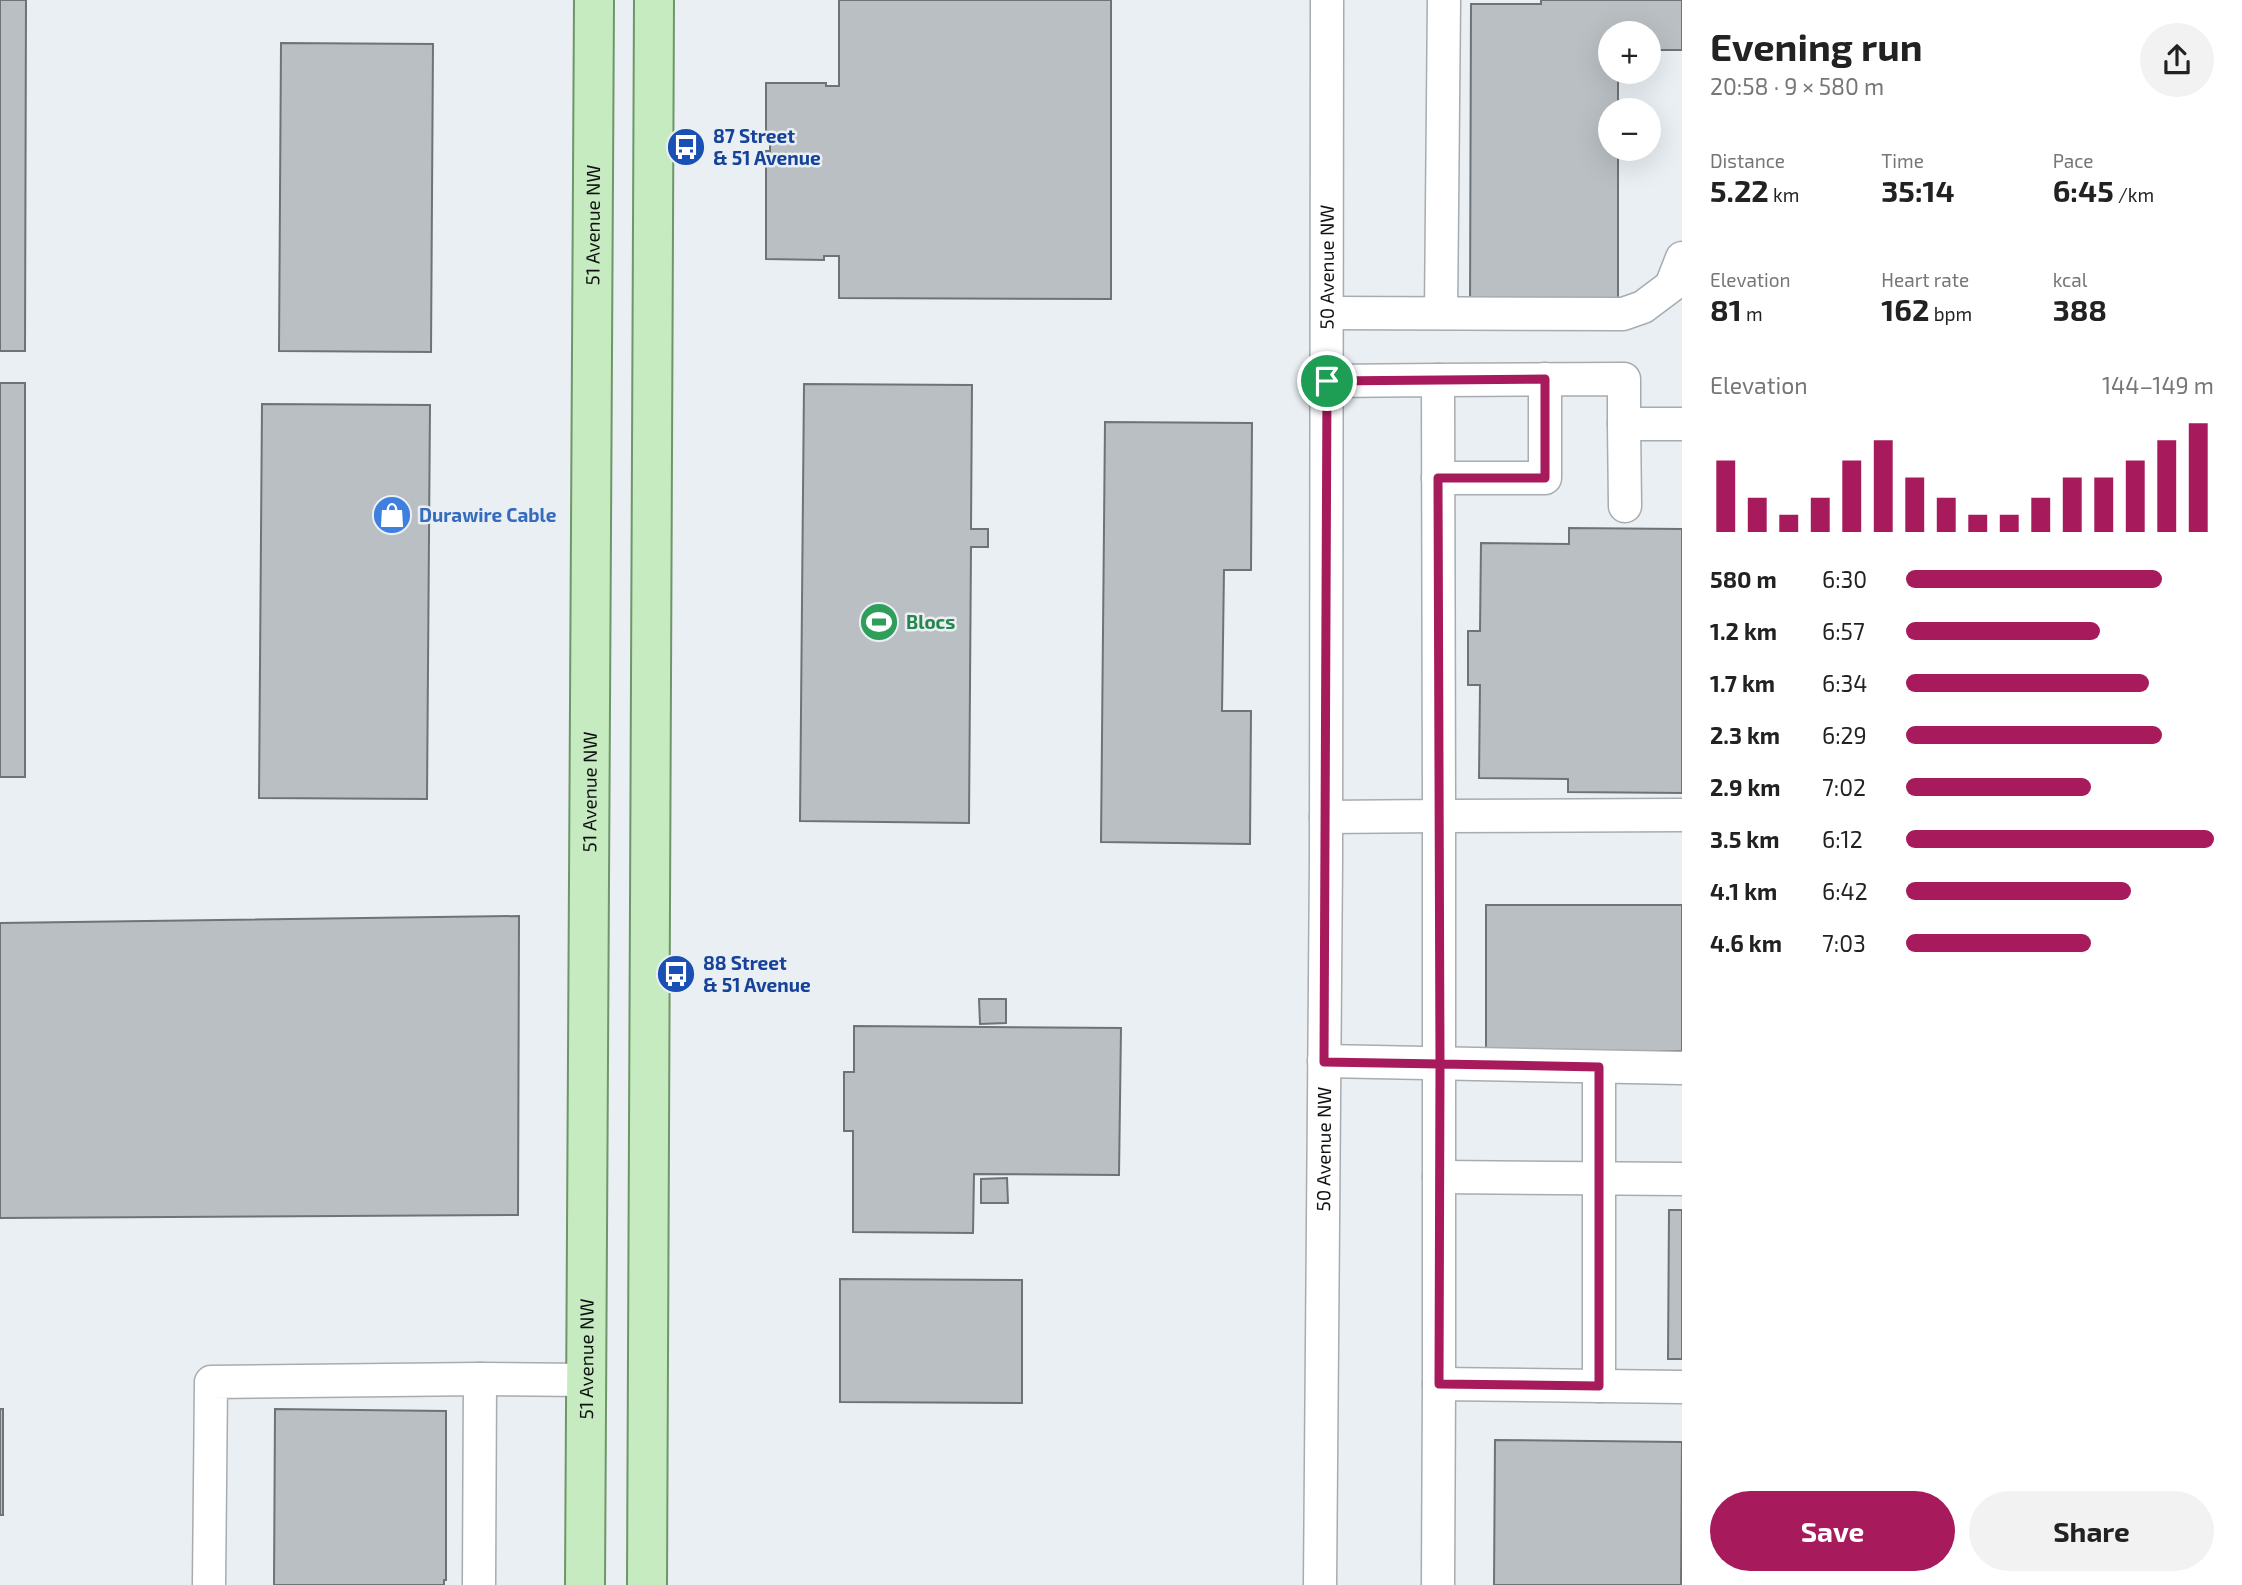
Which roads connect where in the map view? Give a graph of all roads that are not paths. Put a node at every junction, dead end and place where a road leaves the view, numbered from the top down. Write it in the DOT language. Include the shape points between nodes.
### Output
graph roads {
  1 [pos="594,0"];
  2 [pos="654,0"];
  3 [pos="1327,0"];
  4 [pos="1444,0"];
  5 [pos="1682,258"];
  6 [pos="1327,313"];
  7 [pos="1441,313"];
  8 [pos="1545,379"];
  9 [pos="1438,380"];
  10 [pos="1327,381"];
  11 [pos="1624,424"];
  12 [pos="1682,424"];
  13 [pos="1438,478"];
  14 [pos="1625,506"];
  15 [pos="1682,815"];
  16 [pos="1439,816"];
  17 [pos="1326,817"];
  18 [pos="1324,1062"];
  19 [pos="1440,1064"];
  20 [pos="1599,1067"];
  21 [pos="1682,1069"];
  22 [pos="1439,1177"];
  23 [pos="1599,1179"];
  24 [pos="1682,1180"];
  25 [pos="480,1379"];
  26 [pos="586,1380"];
  27 [pos="1439,1384"];
  28 [pos="1599,1386"];
  29 [pos="1682,1387"];
  30 [pos="209,1585"];
  31 [pos="479,1585"];
  32 [pos="585,1585"];
  33 [pos="646,1585"];
  34 [pos="1320,1585"];
  35 [pos="1438,1585"];
  1 -- 26 [label="main road, 51 Avenue NW"];
  2 -- 33 [label="main road"];
  3 -- 6 [label="street, 50 Avenue NW"];
  4 -- 7 [label="street"];
  5 -- 7 [label="street" via="1671,286 1643,307 1623,314"];
  6 -- 7 [label="street"];
  6 -- 10 [label="street, 50 Avenue NW"];
  8 -- 9 [label="street"];
  8 -- 11 [label="street" via="1624,379"];
  8 -- 13 [label="street" via="1545,478"];
  9 -- 10 [label="street"];
  9 -- 13 [label="street"];
  10 -- 17 [label="street, 50 Avenue NW"];
  11 -- 12 [label="street"];
  11 -- 14 [label="street"];
  13 -- 16 [label="street"];
  15 -- 16 [label="street"];
  16 -- 17 [label="street"];
  16 -- 19 [label="street"];
  17 -- 18 [label="street, 50 Avenue NW"];
  18 -- 19 [label="street"];
  18 -- 34 [label="street, 50 Avenue NW"];
  19 -- 20 [label="street"];
  19 -- 22 [label="street"];
  20 -- 21 [label="street"];
  20 -- 23 [label="street"];
  22 -- 23 [label="street"];
  22 -- 27 [label="street"];
  23 -- 24 [label="street"];
  23 -- 28 [label="street"];
  25 -- 26 [label="street"];
  25 -- 30 [label="street" via="211,1382"];
  25 -- 31 [label="street"];
  26 -- 32 [label="main road, 51 Avenue NW"];
  27 -- 28 [label="street"];
  27 -- 35 [label="street"];
  28 -- 29 [label="street"];
}
